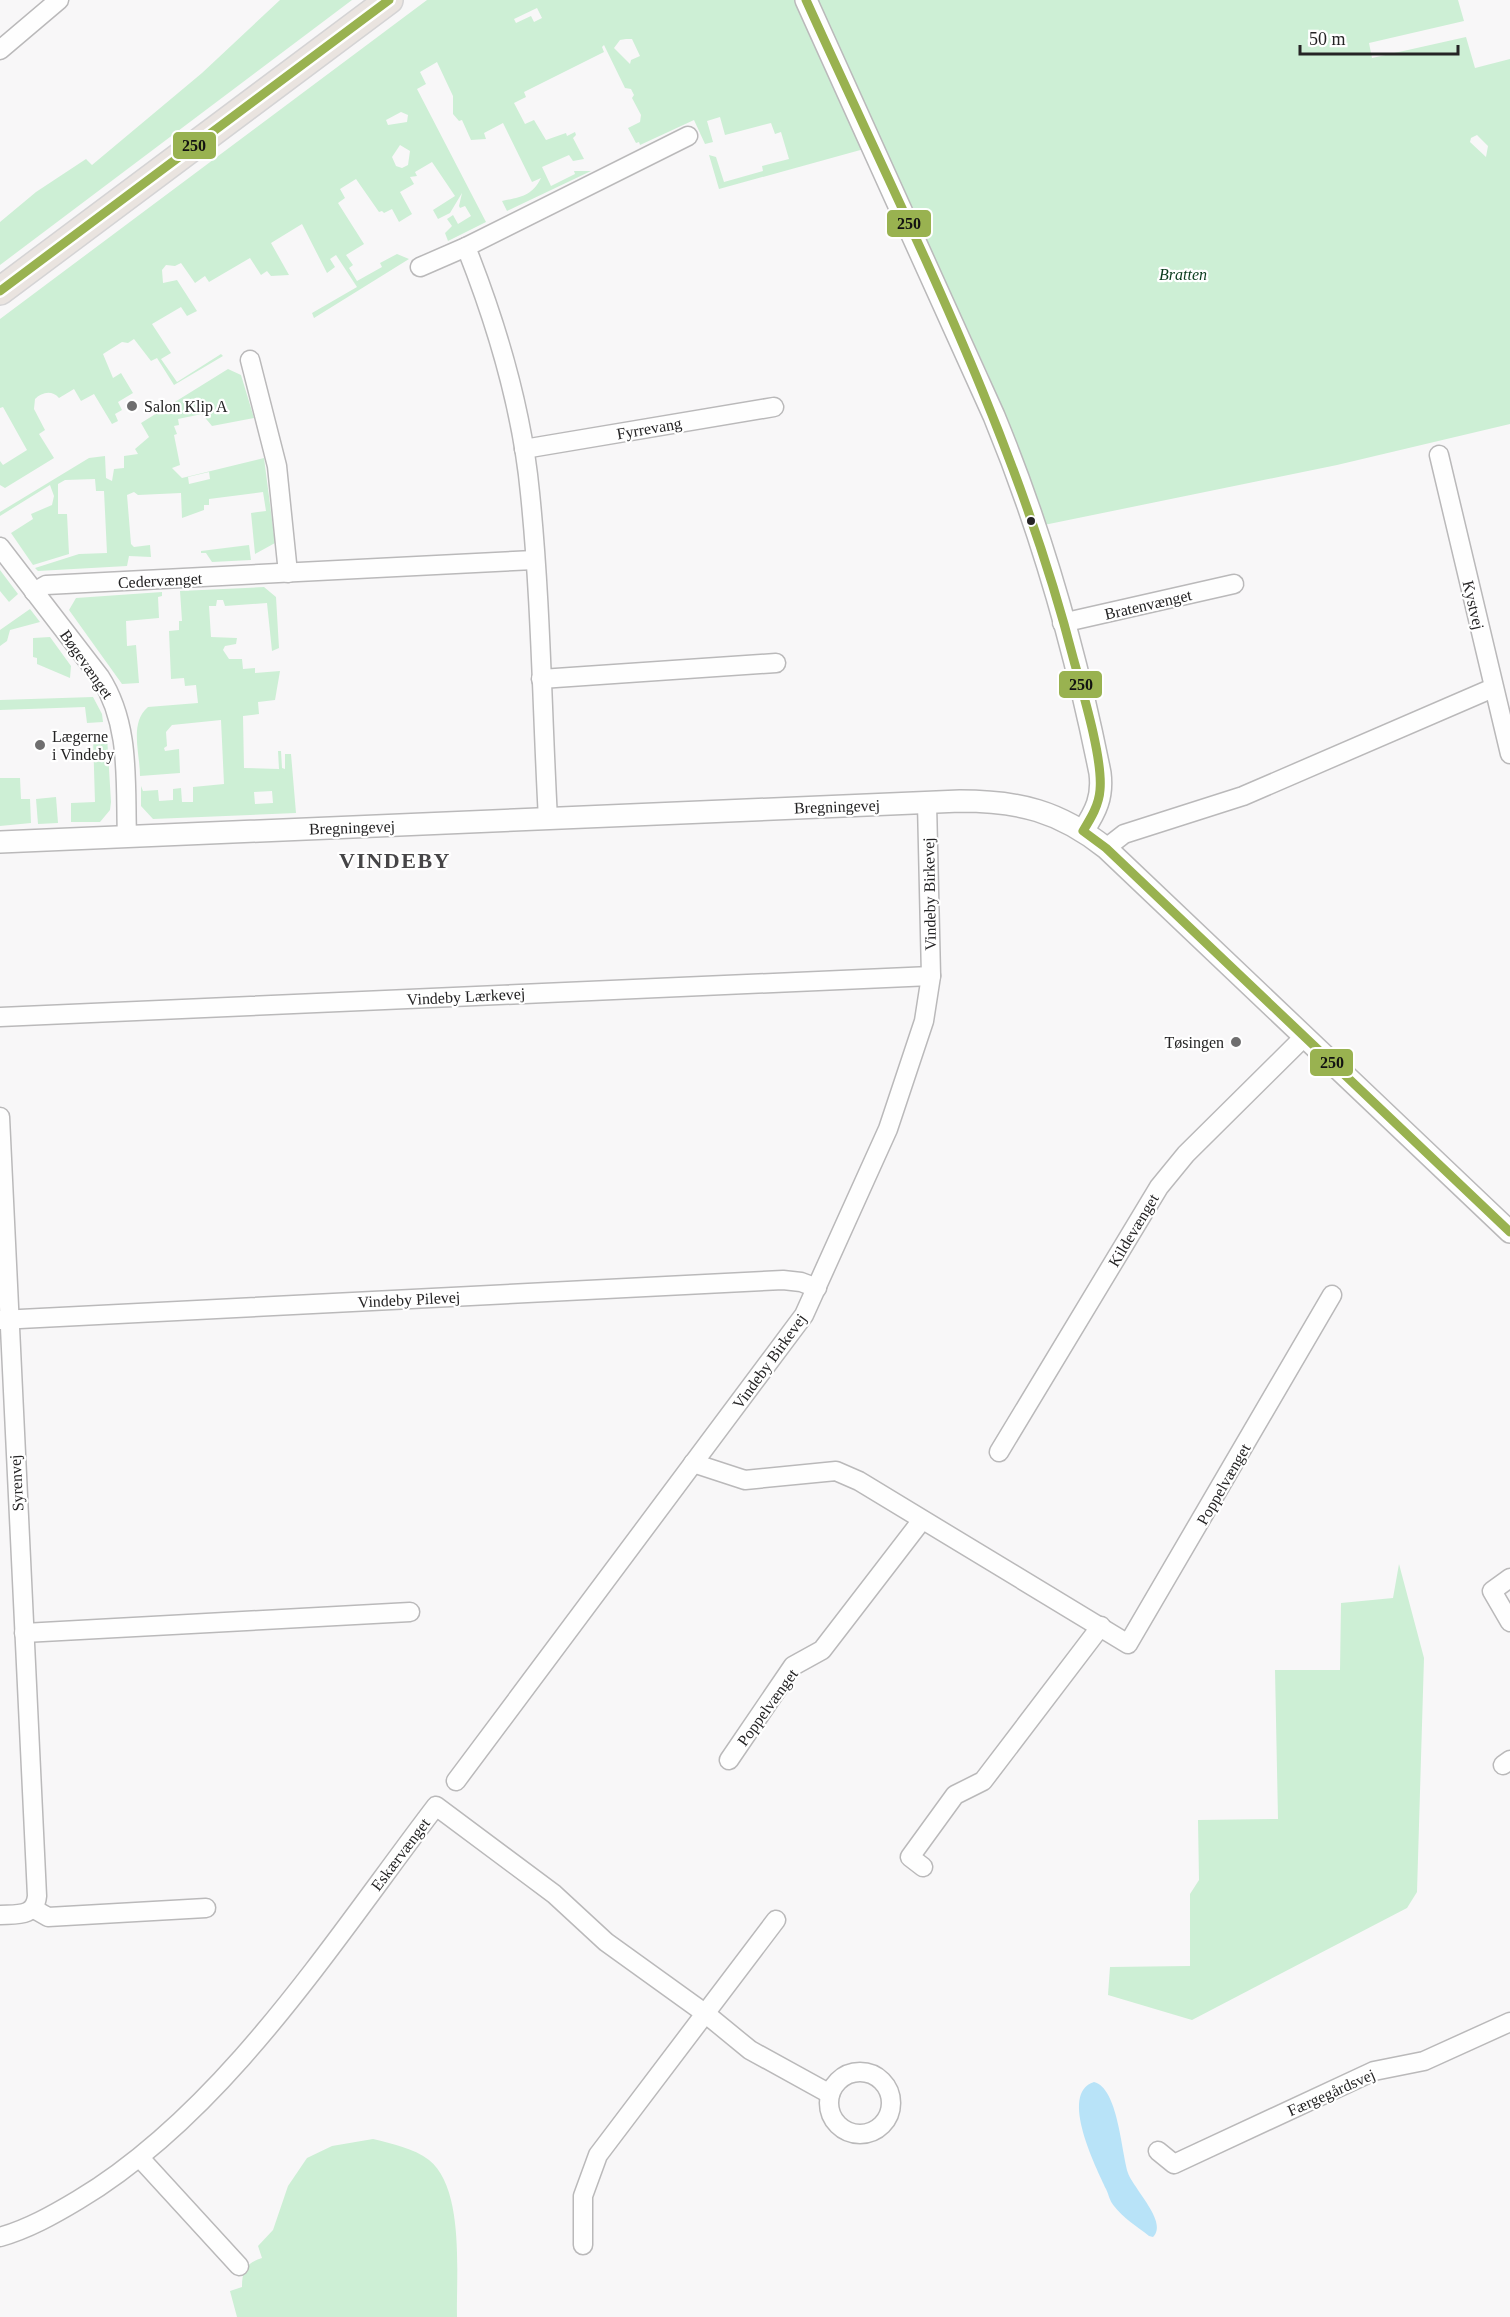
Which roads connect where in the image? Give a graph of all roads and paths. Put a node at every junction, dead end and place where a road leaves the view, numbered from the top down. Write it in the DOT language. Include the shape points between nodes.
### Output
graph roads {
  1 [pos="59,0"];
  2 [pos="388,0"];
  3 [pos="806,0"];
  4 [pos="0,50"];
  5 [pos="688,136"];
  6 [pos="466,247"];
  7 [pos="420,267"];
  8 [pos="0,291"];
  9 [pos="250,360"];
  10 [pos="774,407"];
  11 [pos="524,449"];
  12 [pos="1439,455"];
  13 [pos="0,547"];
  14 [pos="534,560"];
  15 [pos="288,573"];
  16 [pos="1234,584"];
  17 [pos="34,592"];
  18 [pos="1062,623"];
  19 [pos="776,663"];
  20 [pos="540,679"];
  21 [pos="1493,688"];
  22 [pos="1510,754"];
  23 [pos="927,803"];
  24 [pos="548,819"];
  25 [pos="1083,831"];
  26 [pos="127,837"];
  27 [pos="0,842"];
  28 [pos="1106,848"];
  29 [pos="931,976"];
  30 [pos="0,1017"];
  31 [pos="1304,1037"];
  32 [pos="0,1117"];
  33 [pos="1510,1232"];
  34 [pos="817,1288"];
  35 [pos="1332,1295"];
  36 [pos="4,1319"];
  37 [pos="999,1452"];
  38 [pos="693,1463"];
  39 [pos="922,1520"];
  40 [pos="1510,1578"];
  41 [pos="410,1612"];
  42 [pos="1510,1622"];
  43 [pos="1101,1626"];
  44 [pos="24,1633"];
  45 [pos="729,1760"];
  46 [pos="456,1781"];
  47 [pos="923,1867"];
  48 [pos="206,1908"];
  49 [pos="34,1909"];
  50 [pos="0,1915"];
  51 [pos="776,1920"];
  52 [pos="706,2013"];
  53 [pos="1510,2022"];
  54 [pos="830,2094"];
  55 [pos="1158,2151"];
  56 [pos="140,2158"];
  57 [pos="0,2237"];
  58 [pos="583,2245"];
  59 [pos="239,2266"];
  1 -- 4 [label="street"];
  2 -- 8 [label="main road"];
  3 -- 18 [label="street" via="994,416 1021,484"];
  5 -- 6 [label="street"];
  6 -- 7 [label="street"];
  6 -- 11 [label="street" via="502,351"];
  9 -- 15 [label="street" via="277,466"];
  10 -- 11 [label="street, Fyrrevang"];
  11 -- 14 [label="street"];
  12 -- 21 [label="street, Kystvej"];
  13 -- 17 [label="street, Bøgevænget"];
  14 -- 15 [label="street, Cedervænget"];
  14 -- 20 [label="street"];
  15 -- 17 [label="street, Cedervænget" via="46,585"];
  16 -- 18 [label="street, Bratenvænget"];
  17 -- 26 [label="street, Bøgevænget" via="100,677 116,707 124,743"];
  18 -- 25 [label="street" via="1101,787 1098,805"];
  19 -- 20 [label="street"];
  20 -- 24 [label="street"];
  21 -- 22 [label="street, Kystvej"];
  21 -- 28 [label="street" via="1243,796 1124,834"];
  23 -- 24 [label="street, Bregningevej"];
  23 -- 25 [label="street, Bregningevej" via="1010,803 1045,812"];
  23 -- 29 [label="street, Vindeby Birkevej"];
  24 -- 26 [label="street, Bregningevej"];
  25 -- 28 [label="street, Bregningevej"];
  26 -- 27 [label="street, Bregningevej"];
  28 -- 31 [label="street, Bregningevej"];
  29 -- 30 [label="street, Vindeby Lærkevej"];
  29 -- 34 [label="street, Vindeby Birkevej" via="924,1021 896,1107"];
  31 -- 33 [label="street, Bregningevej"];
  31 -- 37 [label="street, Kildevænget" via="1186,1154 1159,1187"];
  32 -- 36 [label="street, Syrenvej"];
  34 -- 36 [label="street, Vindeby Pilevej" via="783,1280"];
  34 -- 38 [label="street, Vindeby Birkevej" via="793,1333"];
  35 -- 43 [label="street, Poppelvænget" via="1128,1644"];
  36 -- 44 [label="street, Syrenvej"];
  38 -- 39 [label="street, Poppelvænget" via="745,1480 836,1471"];
  38 -- 46 [label="street, Vindeby Birkevej"];
  39 -- 43 [label="street, Poppelvænget"];
  39 -- 45 [label="street, Poppelvænget" via="822,1650 793,1666"];
  40 -- 42 [label="street" via="1492,1591"];
  41 -- 44 [label="street"];
  43 -- 47 [label="street" via="983,1781 955,1795 910,1857"];
  44 -- 49 [label="street, Syrenvej" via="37,1896"];
  48 -- 49 [label="street" via="48,1917"];
  49 -- 50 [label="street" via="24,1914"];
  51 -- 52 [label="street"];
  52 -- 54 [label="street, Eskærvænget" via="750,2050"];
  52 -- 56 [label="street, Eskærvænget" via="606,1942 554,1894 436,1806 235,2065"];
  52 -- 58 [label="street" via="598,2155 583,2196"];
  53 -- 55 [label="street, Færgegårdsvej" via="1424,2061 1374,2071 1174,2164"];
  56 -- 57 [label="street, Eskærvænget" via="45,2219"];
  56 -- 59 [label="street"];
}
